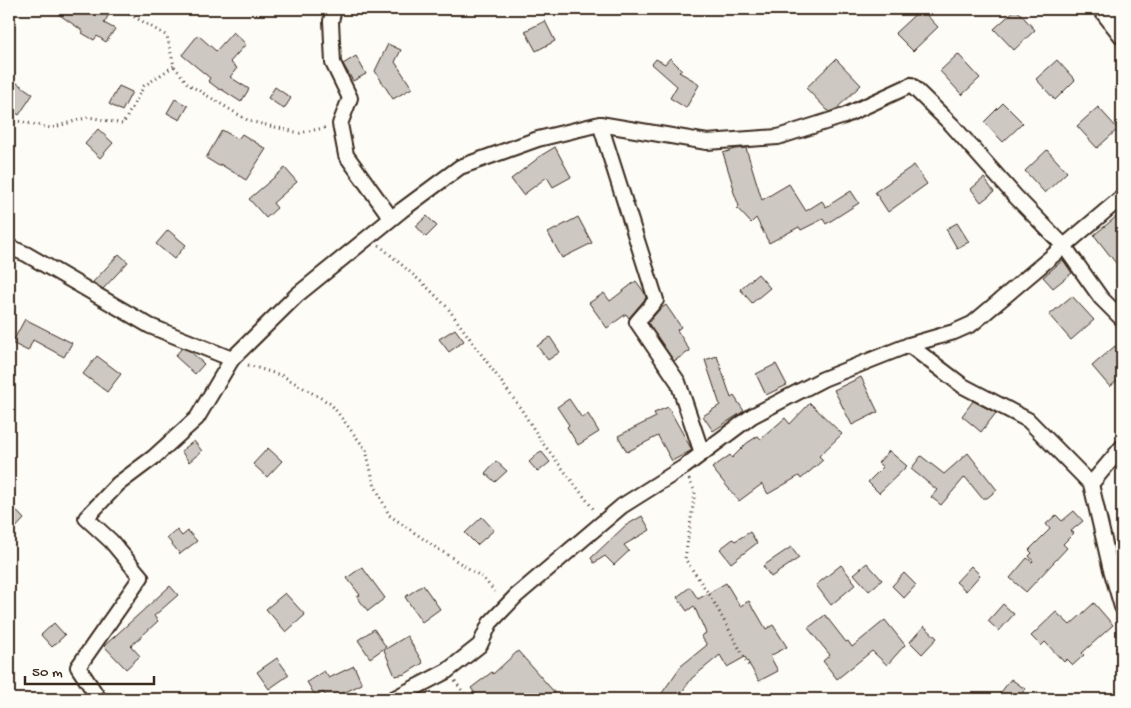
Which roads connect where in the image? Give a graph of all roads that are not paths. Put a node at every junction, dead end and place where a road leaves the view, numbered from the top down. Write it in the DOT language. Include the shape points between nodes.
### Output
graph roads {
  1 [pos="334,9"];
  2 [pos="1122,10"];
  3 [pos="1104,14"];
  4 [pos="1122,36"];
  5 [pos="600,124"];
  6 [pos="1122,197"];
  7 [pos="391,218"];
  8 [pos="1064,246"];
  9 [pos="9,247"];
  10 [pos="1122,319"];
  11 [pos="909,344"];
  12 [pos="232,360"];
  13 [pos="1122,447"];
  14 [pos="702,453"];
  15 [pos="1091,484"];
  16 [pos="1122,607"];
  17 [pos="409,696"];
  18 [pos="100,699"];
  19 [pos="393,699"];
  1 -- 7 [label="street" via="331,21 334,63 350,98 340,124 346,155"];
  2 -- 3 [label="street"];
  3 -- 4 [label="street"];
  5 -- 7 [label="street" via="538,139 460,167"];
  5 -- 8 [label="street" via="707,142 778,137 844,116 911,85"];
  5 -- 14 [label="street" via="656,300 637,322 678,382"];
  6 -- 8 [label="street"];
  7 -- 12 [label="street" via="297,296"];
  8 -- 10 [label="street" via="1101,298"];
  8 -- 11 [label="street" via="972,324"];
  9 -- 12 [label="street" via="150,326"];
  11 -- 14 [label="street" via="823,378 752,416"];
  11 -- 15 [label="street" via="963,386 1028,420"];
  12 -- 18 [label="street" via="197,418 118,484 86,518 111,541 141,577 78,667"];
  13 -- 15 [label="street"];
  14 -- 17 [label="street" via="622,506 516,596 490,623 480,645"];
  15 -- 16 [label="street"];
  17 -- 19 [label="street"];
}
